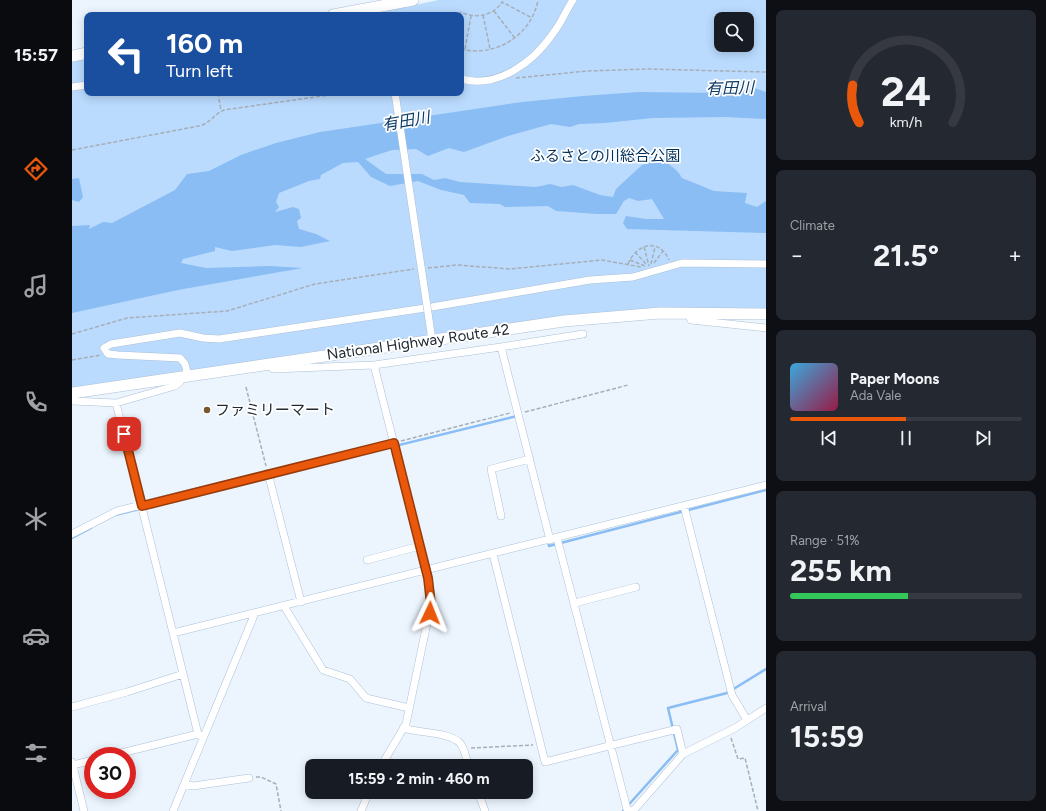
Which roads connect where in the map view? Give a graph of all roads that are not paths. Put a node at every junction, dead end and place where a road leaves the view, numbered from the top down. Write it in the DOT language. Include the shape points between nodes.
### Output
graph roads {
  1 [pos="413,0"];
  2 [pos="573,0"];
  3 [pos="382,11"];
  4 [pos="370,12"];
  5 [pos="84,54"];
  6 [pos="72,56"];
  7 [pos="464,79"];
  8 [pos="84,85"];
  9 [pos="72,87"];
  10 [pos="395,96"];
  11 [pos="766,264"];
  12 [pos="688,313"];
  13 [pos="766,314"];
  14 [pos="766,328"];
  15 [pos="583,334"];
  16 [pos="432,336"];
  17 [pos="501,347"];
  18 [pos="269,364"];
  19 [pos="374,365"];
  20 [pos="184,376"];
  21 [pos="72,393"];
  22 [pos="72,401"];
  23 [pos="116,403"];
  24 [pos="394,443"];
  25 [pos="530,459"];
  26 [pos="268,474"];
  27 [pos="766,485"];
  28 [pos="142,506"];
  29 [pos="684,506"];
  30 [pos="501,516"];
  31 [pos="72,534"];
  32 [pos="554,539"];
  33 [pos="420,546"];
  34 [pos="494,554"];
  35 [pos="367,560"];
  36 [pos="426,570"];
  37 [pos="636,587"];
  38 [pos="301,602"];
  39 [pos="575,603"];
  40 [pos="284,606"];
  41 [pos="255,613"];
  42 [pos="173,633"];
  43 [pos="183,674"];
  44 [pos="72,707"];
  45 [pos="409,708"];
  46 [pos="766,708"];
  47 [pos="747,720"];
  48 [pos="403,728"];
  49 [pos="200,736"];
  50 [pos="610,745"];
  51 [pos="136,750"];
  52 [pos="683,754"];
  53 [pos="385,759"];
  54 [pos="466,759"];
  55 [pos="84,762"];
  56 [pos="72,764"];
  57 [pos="248,778"];
  58 [pos="184,784"];
  59 [pos="366,799"];
  60 [pos="481,799"];
  61 [pos="84,811"];
  62 [pos="173,811"];
  63 [pos="361,811"];
  64 [pos="485,811"];
  65 [pos="630,811"];
  66 [pos="633,811"];
  1 -- 3 [label="highway"];
  2 -- 7 [label="street" via="549,40 520,66 505,76 488,81"];
  3 -- 4 [label="highway"];
  5 -- 6 [label="highway"];
  8 -- 9 [label="street"];
  10 -- 16 [label="street, bridge"];
  11 -- 20 [label="street" via="696,262 633,277 590,280 219,339 186,333 167,334 105,346 104,351 110,354 183,360"];
  12 -- 13 [label="highway, National Highway Route 42"];
  12 -- 14 [label="street" via="691,320"];
  12 -- 16 [label="highway, National Highway Route 42" via="632,314"];
  15 -- 17 [label="street"];
  16 -- 18 [label="highway, National Highway Route 42"];
  17 -- 19 [label="street"];
  17 -- 25 [label="street"];
  18 -- 19 [label="street" via="273,369"];
  18 -- 20 [label="highway, National Highway Route 42"];
  19 -- 24 [label="street"];
  20 -- 21 [label="highway, National Highway Route 42"];
  20 -- 23 [label="street" via="175,386"];
  22 -- 23 [label="street"];
  23 -- 28 [label="street"];
  24 -- 26 [label="street"];
  24 -- 33 [label="street"];
  25 -- 30 [label="street" via="491,469"];
  25 -- 32 [label="street"];
  26 -- 28 [label="street"];
  26 -- 38 [label="street"];
  27 -- 29 [label="street"];
  28 -- 31 [label="street" via="112,513"];
  28 -- 42 [label="street"];
  29 -- 32 [label="street"];
  29 -- 47 [label="street" via="732,695"];
  32 -- 34 [label="street"];
  32 -- 39 [label="street"];
  33 -- 35 [label="street"];
  33 -- 36 [label="street"];
  34 -- 36 [label="street"];
  34 -- 50 [label="street" via="545,762"];
  36 -- 38 [label="street"];
  36 -- 45 [label="street" via="431,604"];
  37 -- 39 [label="street"];
  38 -- 40 [label="street"];
  39 -- 50 [label="street"];
  40 -- 41 [label="street"];
  40 -- 45 [label="street" via="323,670 350,679 366,698"];
  41 -- 42 [label="street"];
  41 -- 49 [label="street"];
  42 -- 43 [label="street"];
  43 -- 44 [label="street"];
  43 -- 49 [label="street"];
  45 -- 48 [label="street"];
  46 -- 47 [label="street"];
  47 -- 52 [label="street"];
  48 -- 53 [label="street"];
  48 -- 54 [label="street" via="450,737 458,742"];
  49 -- 51 [label="street"];
  49 -- 58 [label="street"];
  50 -- 52 [label="street" via="677,729"];
  50 -- 65 [label="street" via="627,808"];
  52 -- 66 [label="street"];
  55 -- 56 [label="street"];
  56 -- 61 [label="street"];
  57 -- 58 [label="street" via="193,786"];
  58 -- 62 [label="street"];
  59 -- 63 [label="street"];
  60 -- 64 [label="street"];
}
